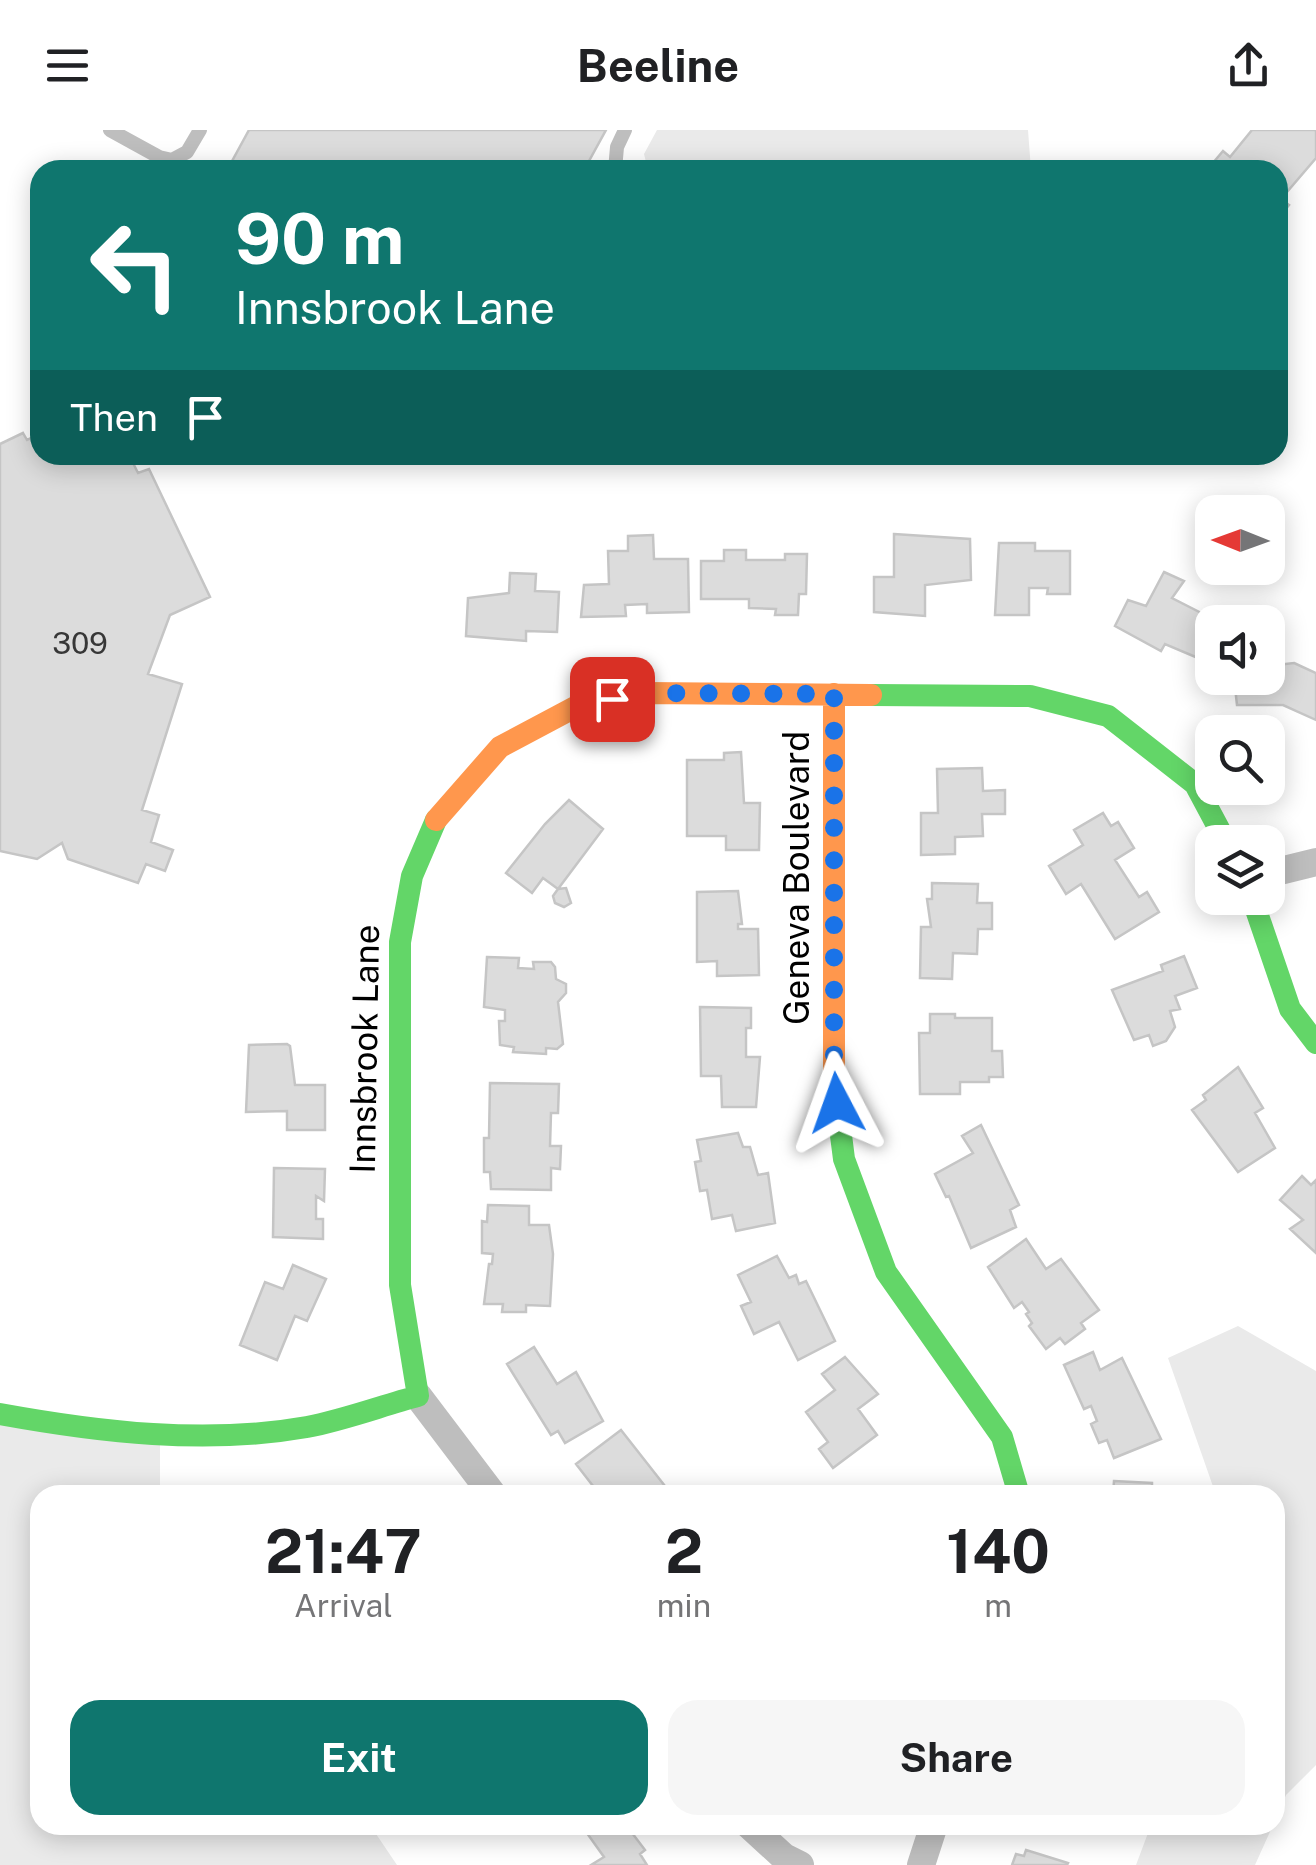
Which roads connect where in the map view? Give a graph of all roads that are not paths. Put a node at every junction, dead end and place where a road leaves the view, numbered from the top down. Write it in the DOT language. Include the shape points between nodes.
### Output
graph roads {
  1 [pos="110,130"];
  2 [pos="200,130"];
  3 [pos="625,130"];
  4 [pos="616,160"];
  5 [pos="834,694"];
  6 [pos="1217,825"];
  7 [pos="1316,862"];
  8 [pos="1285,870"];
  9 [pos="1258,915"];
  10 [pos="1316,1043"];
  11 [pos="418,1396"];
  12 [pos="0,1414"];
  13 [pos="485,1485"];
  14 [pos="1015,1485"];
  15 [pos="760,1835"];
  16 [pos="931,1835"];
  17 [pos="800,1865"];
  18 [pos="921,1865"];
  1 -- 2 [label="lane" via="172,160 187,152"];
  3 -- 4 [label="lane"];
  5 -- 6 [label="street, Innsbrook Lane" via="1030,696 1108,716 1195,784"];
  5 -- 11 [label="street, Innsbrook Lane" via="645,693 579,705 500,747 437,818 412,876 400,942 400,1286"];
  5 -- 14 [label="street, Geneva Boulevard" via="834,1075 844,1160 886,1272 1002,1437"];
  7 -- 8 [label="street"];
  9 -- 10 [label="street" via="1290,1009"];
  11 -- 12 [label="street" via="294,1429 160,1434"];
  11 -- 13 [label="street, Innsbrook Lane"];
  15 -- 17 [label="street"];
  16 -- 18 [label="street"];
}
